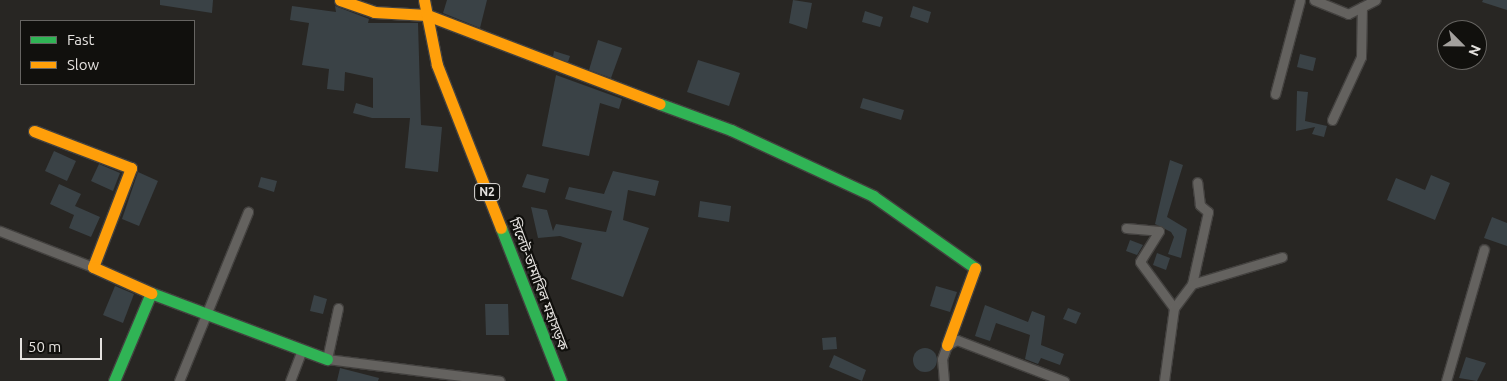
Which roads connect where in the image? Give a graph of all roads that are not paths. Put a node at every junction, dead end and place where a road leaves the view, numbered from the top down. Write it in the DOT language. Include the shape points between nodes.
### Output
graph roads {
  1 [pos="340,0"];
  2 [pos="424,0"];
  3 [pos="1300,0"];
  4 [pos="1314,0"];
  5 [pos="1376,0"];
  6 [pos="1362,7"];
  7 [pos="427,14"];
  8 [pos="1275,94"];
  9 [pos="1332,120"];
  10 [pos="34,132"];
  11 [pos="1197,182"];
  12 [pos="248,212"];
  13 [pos="1126,228"];
  14 [pos="0,231"];
  15 [pos="1484,249"];
  16 [pos="1282,257"];
  17 [pos="93,267"];
  18 [pos="1192,284"];
  19 [pos="151,293"];
  20 [pos="338,308"];
  21 [pos="1174,308"];
  22 [pos="206,313"];
  23 [pos="947,346"];
  24 [pos="302,349"];
  25 [pos="327,359"];
  26 [pos="114,381"];
  27 [pos="180,381"];
  28 [pos="290,381"];
  29 [pos="500,381"];
  30 [pos="561,381"];
  31 [pos="944,381"];
  32 [pos="1064,381"];
  33 [pos="1164,381"];
  34 [pos="1446,381"];
  1 -- 7 [label="main road" via="374,12"];
  2 -- 7 [label="main road, সিলেট-তামাবিল মহাসড়ক / N2"];
  3 -- 8 [label="street"];
  4 -- 6 [label="street" via="1348,14"];
  5 -- 6 [label="street"];
  6 -- 9 [label="street" via="1361,57"];
  7 -- 23 [label="main road" via="527,56 731,130 873,196 975,267"];
  7 -- 30 [label="main road, সিলেট-তামাবিল মহাসড়ক / N2" via="437,65"];
  10 -- 17 [label="main road" via="131,168"];
  11 -- 18 [label="street" via="1200,205 1208,212"];
  12 -- 22 [label="street"];
  13 -- 21 [label="street" via="1158,231 1140,262"];
  14 -- 17 [label="street"];
  15 -- 34 [label="street"];
  16 -- 18 [label="street"];
  17 -- 19 [label="main road"];
  18 -- 21 [label="street"];
  19 -- 22 [label="main road"];
  19 -- 26 [label="main road"];
  20 -- 25 [label="street"];
  21 -- 33 [label="street"];
  22 -- 24 [label="main road"];
  22 -- 27 [label="street"];
  23 -- 31 [label="street" via="942,359"];
  23 -- 32 [label="street" via="957,340"];
  24 -- 25 [label="main road"];
  24 -- 28 [label="street"];
  25 -- 29 [label="street"];
}
